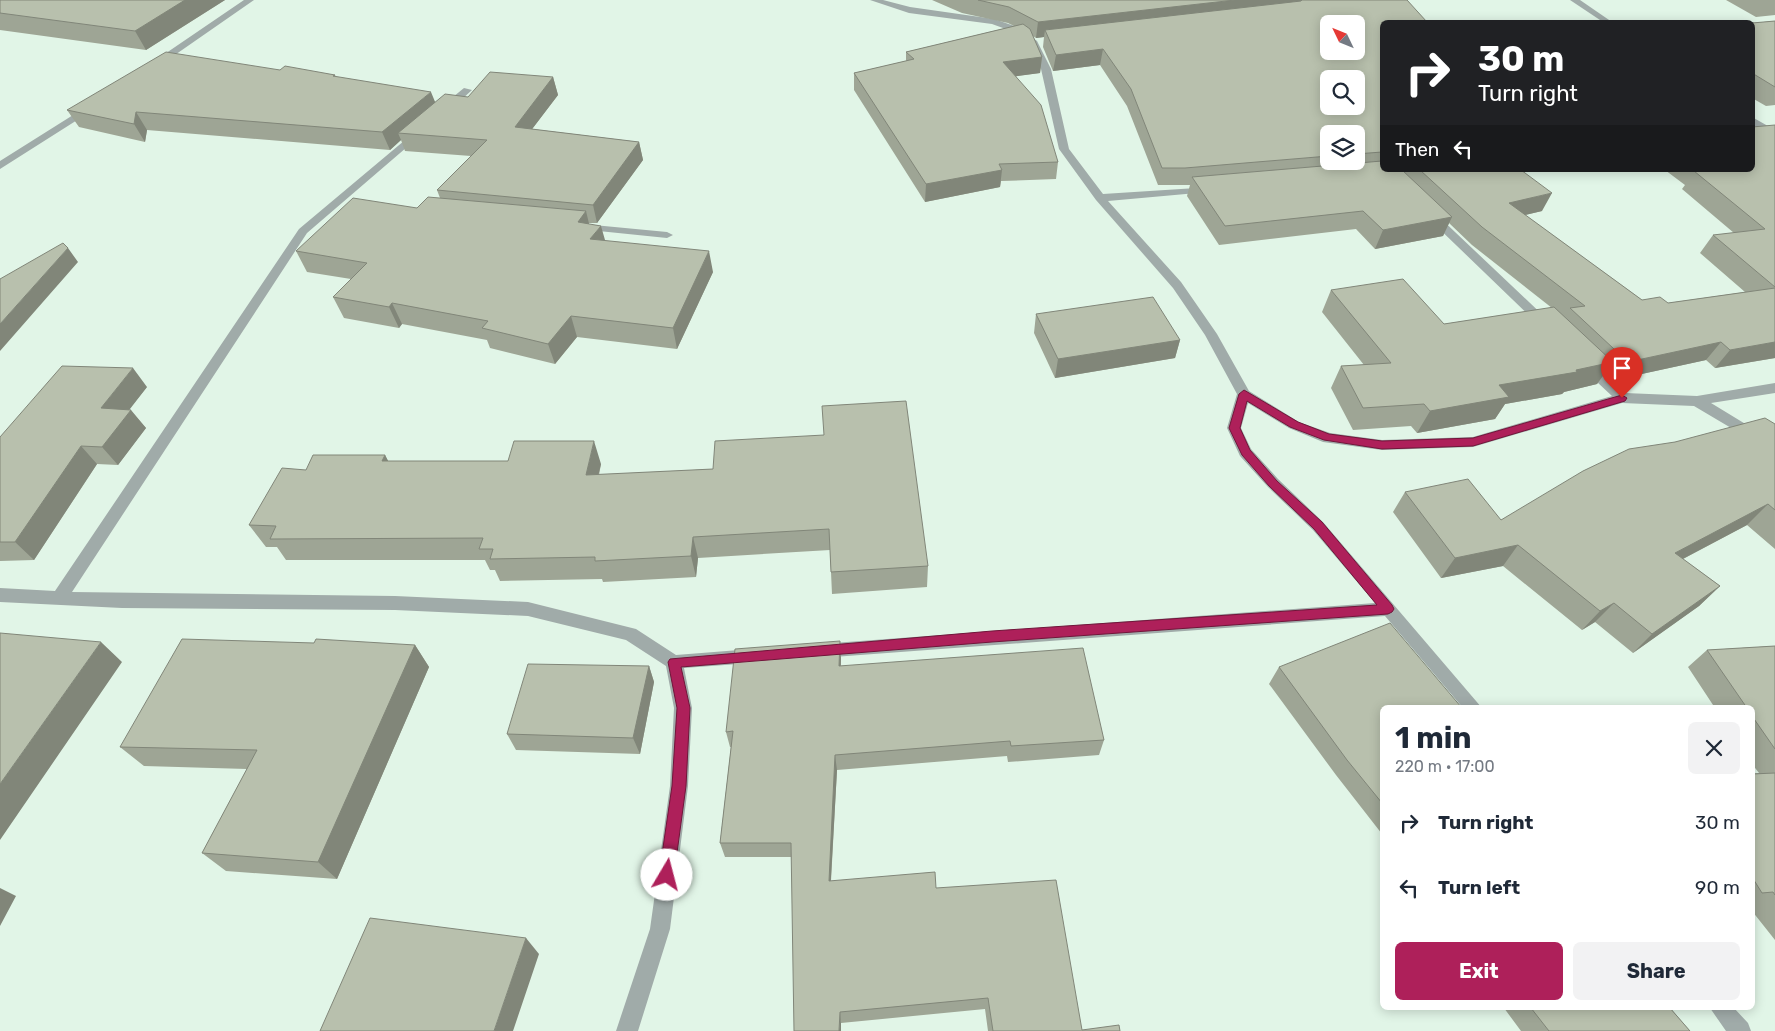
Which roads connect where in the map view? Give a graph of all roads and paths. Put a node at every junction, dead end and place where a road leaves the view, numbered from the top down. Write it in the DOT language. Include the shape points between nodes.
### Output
graph roads {
  1 [pos="250,0"];
  2 [pos="874,0"];
  3 [pos="1574,0"];
  4 [pos="1605,20"];
  5 [pos="147,70"];
  6 [pos="468,90"];
  7 [pos="98,102"];
  8 [pos="438,115"];
  9 [pos="1775,126"];
  10 [pos="1758,127"];
  11 [pos="424,128"];
  12 [pos="1775,135"];
  13 [pos="0,166"];
  14 [pos="1219,188"];
  15 [pos="1100,198"];
  16 [pos="336,203"];
  17 [pos="354,205"];
  18 [pos="1424,208"];
  19 [pos="572,226"];
  20 [pos="667,234"];
  21 [pos="1558,337"];
  22 [pos="1579,358"];
  23 [pos="1775,388"];
  24 [pos="1244,394"];
  25 [pos="1622,398"];
  26 [pos="1697,401"];
  27 [pos="1775,449"];
  28 [pos="0,595"];
  29 [pos="61,596"];
  30 [pos="1388,609"];
  31 [pos="803,652"];
  32 [pos="764,655"];
  33 [pos="674,662"];
  34 [pos="1471,705"];
  35 [pos="1723,1010"];
  36 [pos="628,1031"];
  37 [pos="1740,1031"];
  1 -- 5 [label="street"];
  2 -- 15 [label="street" via="909,10 994,22 1039,42 1064,149"];
  3 -- 4 [label="street"];
  6 -- 8 [label="street"];
  7 -- 13 [label="street"];
  9 -- 10 [label="street"];
  10 -- 12 [label="street"];
  11 -- 16 [label="street"];
  14 -- 15 [label="street"];
  15 -- 24 [label="street" via="1177,285 1211,334"];
  16 -- 17 [label="street"];
  16 -- 29 [label="street" via="303,232 284,255"];
  18 -- 21 [label="street"];
  19 -- 20 [label="street"];
  22 -- 25 [label="street"];
  23 -- 26 [label="street"];
  24 -- 25 [label="street" via="1294,425 1328,438 1382,445 1473,442"];
  24 -- 30 [label="street" via="1234,428 1245,452 1273,484 1318,526"];
  25 -- 26 [label="street"];
  26 -- 27 [label="street"];
  28 -- 29 [label="street"];
  29 -- 33 [label="street" via="122,601 395,602 528,609 630,634"];
  30 -- 31 [label="street"];
  30 -- 34 [label="street"];
  32 -- 33 [label="street"];
  33 -- 36 [label="street" via="683,708 679,786 660,929"];
  35 -- 37 [label="street"];
}
